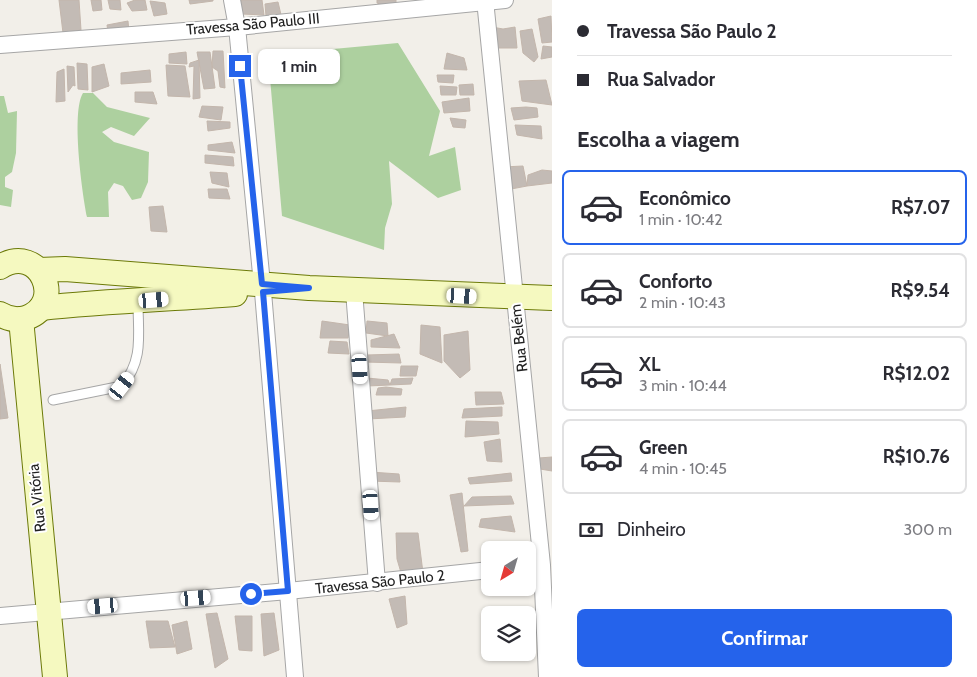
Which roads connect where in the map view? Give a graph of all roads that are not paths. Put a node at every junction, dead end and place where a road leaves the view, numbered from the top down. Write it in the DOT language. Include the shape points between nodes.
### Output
graph roads {
  1 [pos="232,0"];
  2 [pos="505,0"];
  3 [pos="485,1"];
  4 [pos="237,26"];
  5 [pos="0,45"];
  6 [pos="0,267"];
  7 [pos="39,270"];
  8 [pos="262,288"];
  9 [pos="354,291"];
  10 [pos="516,298"];
  11 [pos="552,298"];
  12 [pos="138,302"];
  13 [pos="41,308"];
  14 [pos="10,317"];
  15 [pos="53,400"];
  16 [pos="540,565"];
  17 [pos="481,571"];
  18 [pos="377,583"];
  19 [pos="288,591"];
  20 [pos="48,610"];
  21 [pos="0,616"];
  22 [pos="55,677"];
  23 [pos="295,677"];
  24 [pos="547,677"];
  1 -- 4 [label="street"];
  2 -- 3 [label="street, Travessa São Paulo III"];
  3 -- 4 [label="street, Travessa São Paulo III"];
  3 -- 10 [label="street, Rua Belém"];
  4 -- 5 [label="street, Travessa São Paulo III"];
  4 -- 8 [label="street"];
  6 -- 7 [label="main road" via="18,260"];
  7 -- 8 [label="main road" via="65,269"];
  7 -- 13 [label="main road" via="47,287"];
  8 -- 9 [label="main road"];
  8 -- 12 [label="main road"];
  8 -- 19 [label="street"];
  9 -- 10 [label="main road"];
  9 -- 18 [label="street"];
  10 -- 11 [label="main road"];
  10 -- 16 [label="street, Rua Belém"];
  12 -- 13 [label="main road"];
  12 -- 15 [label="lane" via="138,351 133,372 122,386"];
  13 -- 14 [label="main road" via="32,316"];
  14 -- 20 [label="main road, Rua Vitória"];
  16 -- 24 [label="street, Rua Belém"];
  17 -- 18 [label="street, Travessa São Paulo 2"];
  18 -- 19 [label="street, Travessa São Paulo 2"];
  19 -- 20 [label="street, Travessa São Paulo 2"];
  19 -- 23 [label="street"];
  20 -- 21 [label="street, Travessa São Paulo 2"];
  20 -- 22 [label="main road, Rua Vitória"];
}
